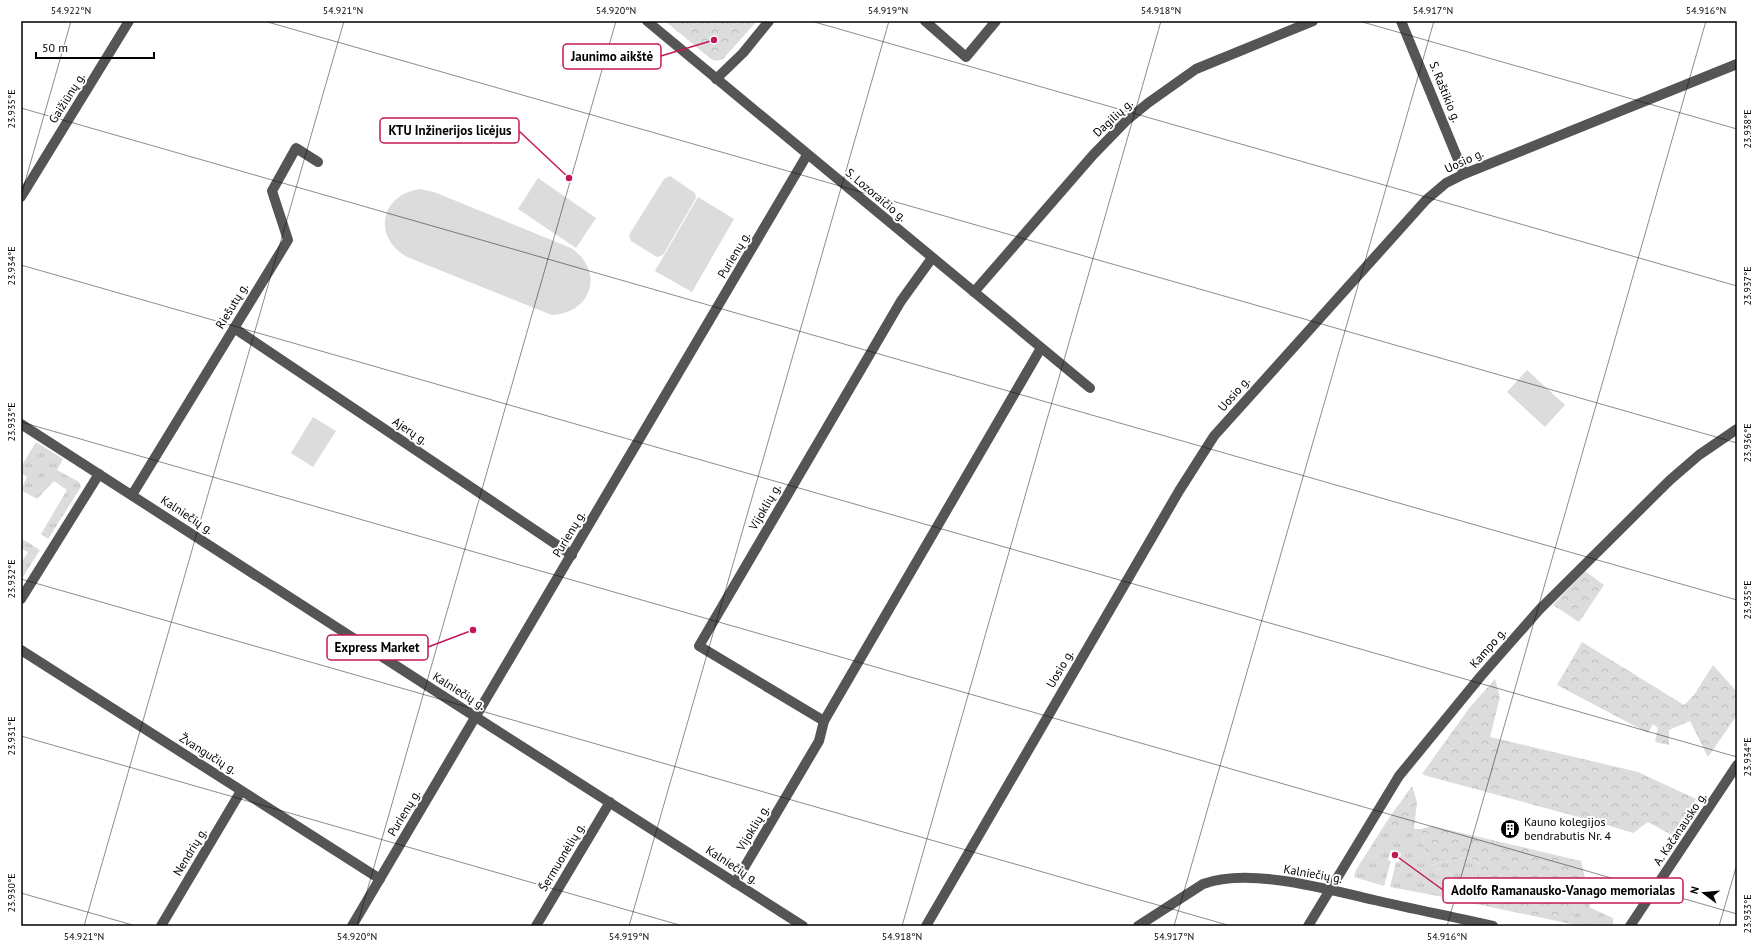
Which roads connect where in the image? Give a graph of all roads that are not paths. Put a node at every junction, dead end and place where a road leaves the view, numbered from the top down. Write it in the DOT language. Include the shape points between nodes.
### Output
graph roads {
  1 [pos="129,21"];
  2 [pos="647,21"];
  3 [pos="769,21"];
  4 [pos="924,21"];
  5 [pos="996,21"];
  6 [pos="1313,21"];
  7 [pos="1401,21"];
  8 [pos="1737,64"];
  9 [pos="716,79"];
  10 [pos="807,155"];
  11 [pos="318,162"];
  12 [pos="1464,174"];
  13 [pos="23,190"];
  14 [pos="932,258"];
  15 [pos="974,292"];
  16 [pos="234,328"];
  17 [pos="1041,348"];
  18 [pos="1090,388"];
  19 [pos="21,424"];
  20 [pos="1737,429"];
  21 [pos="99,474"];
  22 [pos="132,495"];
  23 [pos="572,555"];
  24 [pos="21,599"];
  25 [pos="21,650"];
  26 [pos="476,717"];
  27 [pos="824,721"];
  28 [pos="1737,765"];
  29 [pos="242,791"];
  30 [pos="610,802"];
  31 [pos="380,879"];
  32 [pos="735,883"];
  33 [pos="1329,890"];
  34 [pos="799,925"];
  35 [pos="1481,925"];
  36 [pos="161,926"];
  37 [pos="352,926"];
  38 [pos="536,926"];
  39 [pos="926,926"];
  40 [pos="1138,926"];
  41 [pos="1308,926"];
  42 [pos="1493,926"];
  43 [pos="1630,926"];
  1 -- 13 [label="street, Gaižiūnų g."];
  2 -- 9 [label="street, S. Lozoraičio g."];
  3 -- 9 [label="street" via="743,53"];
  4 -- 5 [label="street" via="966,57"];
  6 -- 15 [label="street, Dagilių g." via="1196,69 1148,103 1126,121 1093,155"];
  7 -- 12 [label="street, S. Raštikio g."];
  8 -- 12 [label="street, Uosio g."];
  9 -- 10 [label="street, S. Lozoraičio g."];
  10 -- 14 [label="street, S. Lozoraičio g."];
  10 -- 23 [label="street, Purienų g."];
  11 -- 16 [label="street, Riešutų g." via="296,148 272,191 288,240"];
  12 -- 39 [label="street, Uosio g." via="1446,183 1426,200 1214,436 1183,484"];
  14 -- 15 [label="street, S. Lozoraičio g."];
  14 -- 27 [label="street, Vijoklių g." via="901,301 699,646"];
  15 -- 17 [label="street, S. Lozoraičio g."];
  16 -- 22 [label="street, Riešutų g."];
  16 -- 23 [label="street, Ajerų g."];
  17 -- 18 [label="street, S. Lozoraičio g."];
  17 -- 27 [label="street, Vijoklių g."];
  19 -- 21 [label="street, Kalniečių g."];
  20 -- 33 [label="street, Kampo g." via="1699,455 1670,480 1534,615 1399,776"];
  21 -- 22 [label="street, Kalniečių g."];
  21 -- 24 [label="street"];
  22 -- 26 [label="street, Kalniečių g."];
  23 -- 26 [label="street, Purienų g."];
  25 -- 29 [label="street, Žvangučių g."];
  26 -- 30 [label="street, Kalniečių g."];
  26 -- 31 [label="street, Purienų g."];
  27 -- 32 [label="street, Vijoklių g." via="819,741"];
  28 -- 43 [label="street, A. Kačanausko g."];
  29 -- 31 [label="street, Žvangučių g."];
  29 -- 36 [label="street, Nendrių g."];
  30 -- 32 [label="street, Kalniečių g."];
  30 -- 38 [label="street, Šermuonėlių g."];
  31 -- 37 [label="street, Purienų g."];
  32 -- 34 [label="street, Kalniečių g."];
  33 -- 35 [label="street, Kalniečių g."];
  33 -- 40 [label="street, Kalniečių g." via="1264,879 1215,879 1192,890"];
  33 -- 41 [label="street, Kampo g."];
  35 -- 42 [label="street, Kalniečių g."];
}
